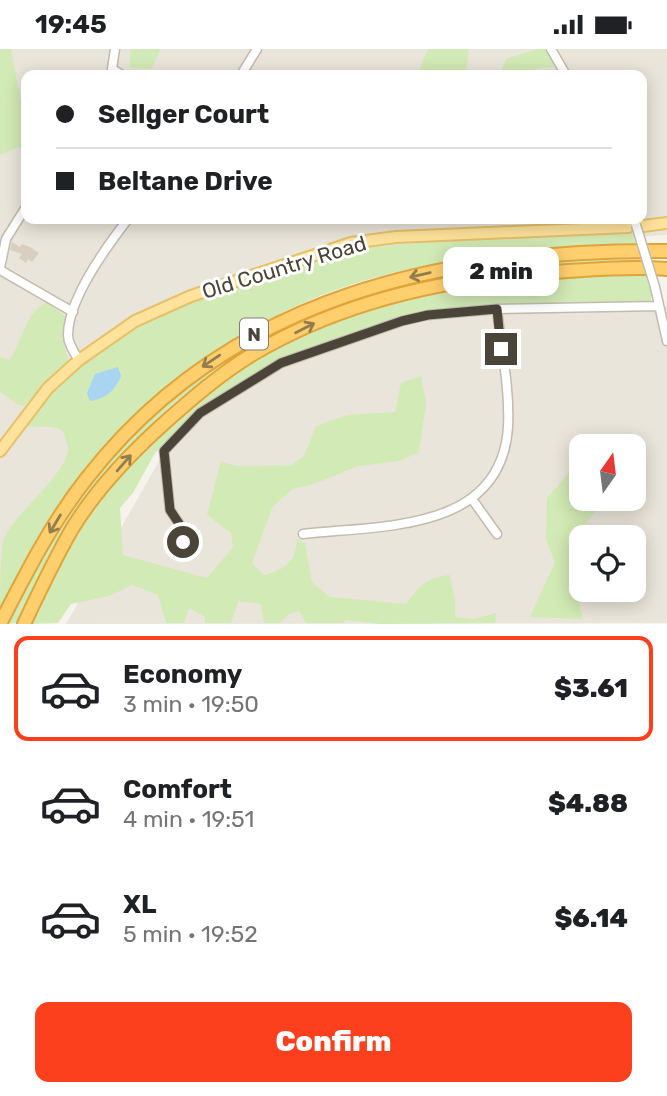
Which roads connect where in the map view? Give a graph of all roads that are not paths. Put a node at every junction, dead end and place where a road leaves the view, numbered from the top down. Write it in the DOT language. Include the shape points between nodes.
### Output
graph roads {
  1 [pos="115,49"];
  2 [pos="257,49"];
  3 [pos="551,49"];
  4 [pos="111,70"];
  5 [pos="244,70"];
  6 [pos="563,70"];
  7 [pos="21,215"];
  8 [pos="667,223"];
  9 [pos="124,224"];
  10 [pos="540,224"];
  11 [pos="621,224"];
  12 [pos="631,224"];
  13 [pos="643,226"];
  14 [pos="541,232"];
  15 [pos="667,251"];
  16 [pos="0,269"];
  17 [pos="667,269"];
  18 [pos="659,306"];
  19 [pos="497,309"];
  20 [pos="74,312"];
  21 [pos="667,341"];
  22 [pos="79,360"];
  23 [pos="0,451"];
  24 [pos="472,499"];
  25 [pos="303,534"];
  26 [pos="497,534"];
  27 [pos="185,547"];
  28 [pos="0,624"];
  29 [pos="24,624"];
  1 -- 4 [label="street"];
  2 -- 5 [label="street"];
  3 -- 6 [label="street"];
  7 -- 16 [label="street" via="6,239"];
  8 -- 13 [label="main road"];
  9 -- 20 [label="street" via="95,266"];
  10 -- 14 [label="street"];
  11 -- 14 [label="main road, Old Country Road"];
  12 -- 18 [label="street, bridge"];
  14 -- 22 [label="main road, Old Country Road" via="396,237 331,248 173,302 125,327"];
  15 -- 28 [label="highway, N, one-way" via="582,252 448,269 362,288 257,333 159,399 104,458 59,518"];
  16 -- 20 [label="street"];
  29 -- 17 [label="highway, N, one-way" via="73,528 104,486 138,447 194,396 252,355 320,321 440,285 516,274"];
  18 -- 19 [label="street"];
  18 -- 21 [label="street"];
  19 -- 24 [label="street" via="508,404 506,444 489,479"];
  19 -- 27 [label="street" via="402,321 281,363 200,413 164,451 170,510 180,525"];
  20 -- 22 [label="street" via="68,335"];
  22 -- 23 [label="main road, Old Country Road" via="48,388"];
  24 -- 25 [label="street" via="441,516 422,520"];
  24 -- 26 [label="street"];
}
